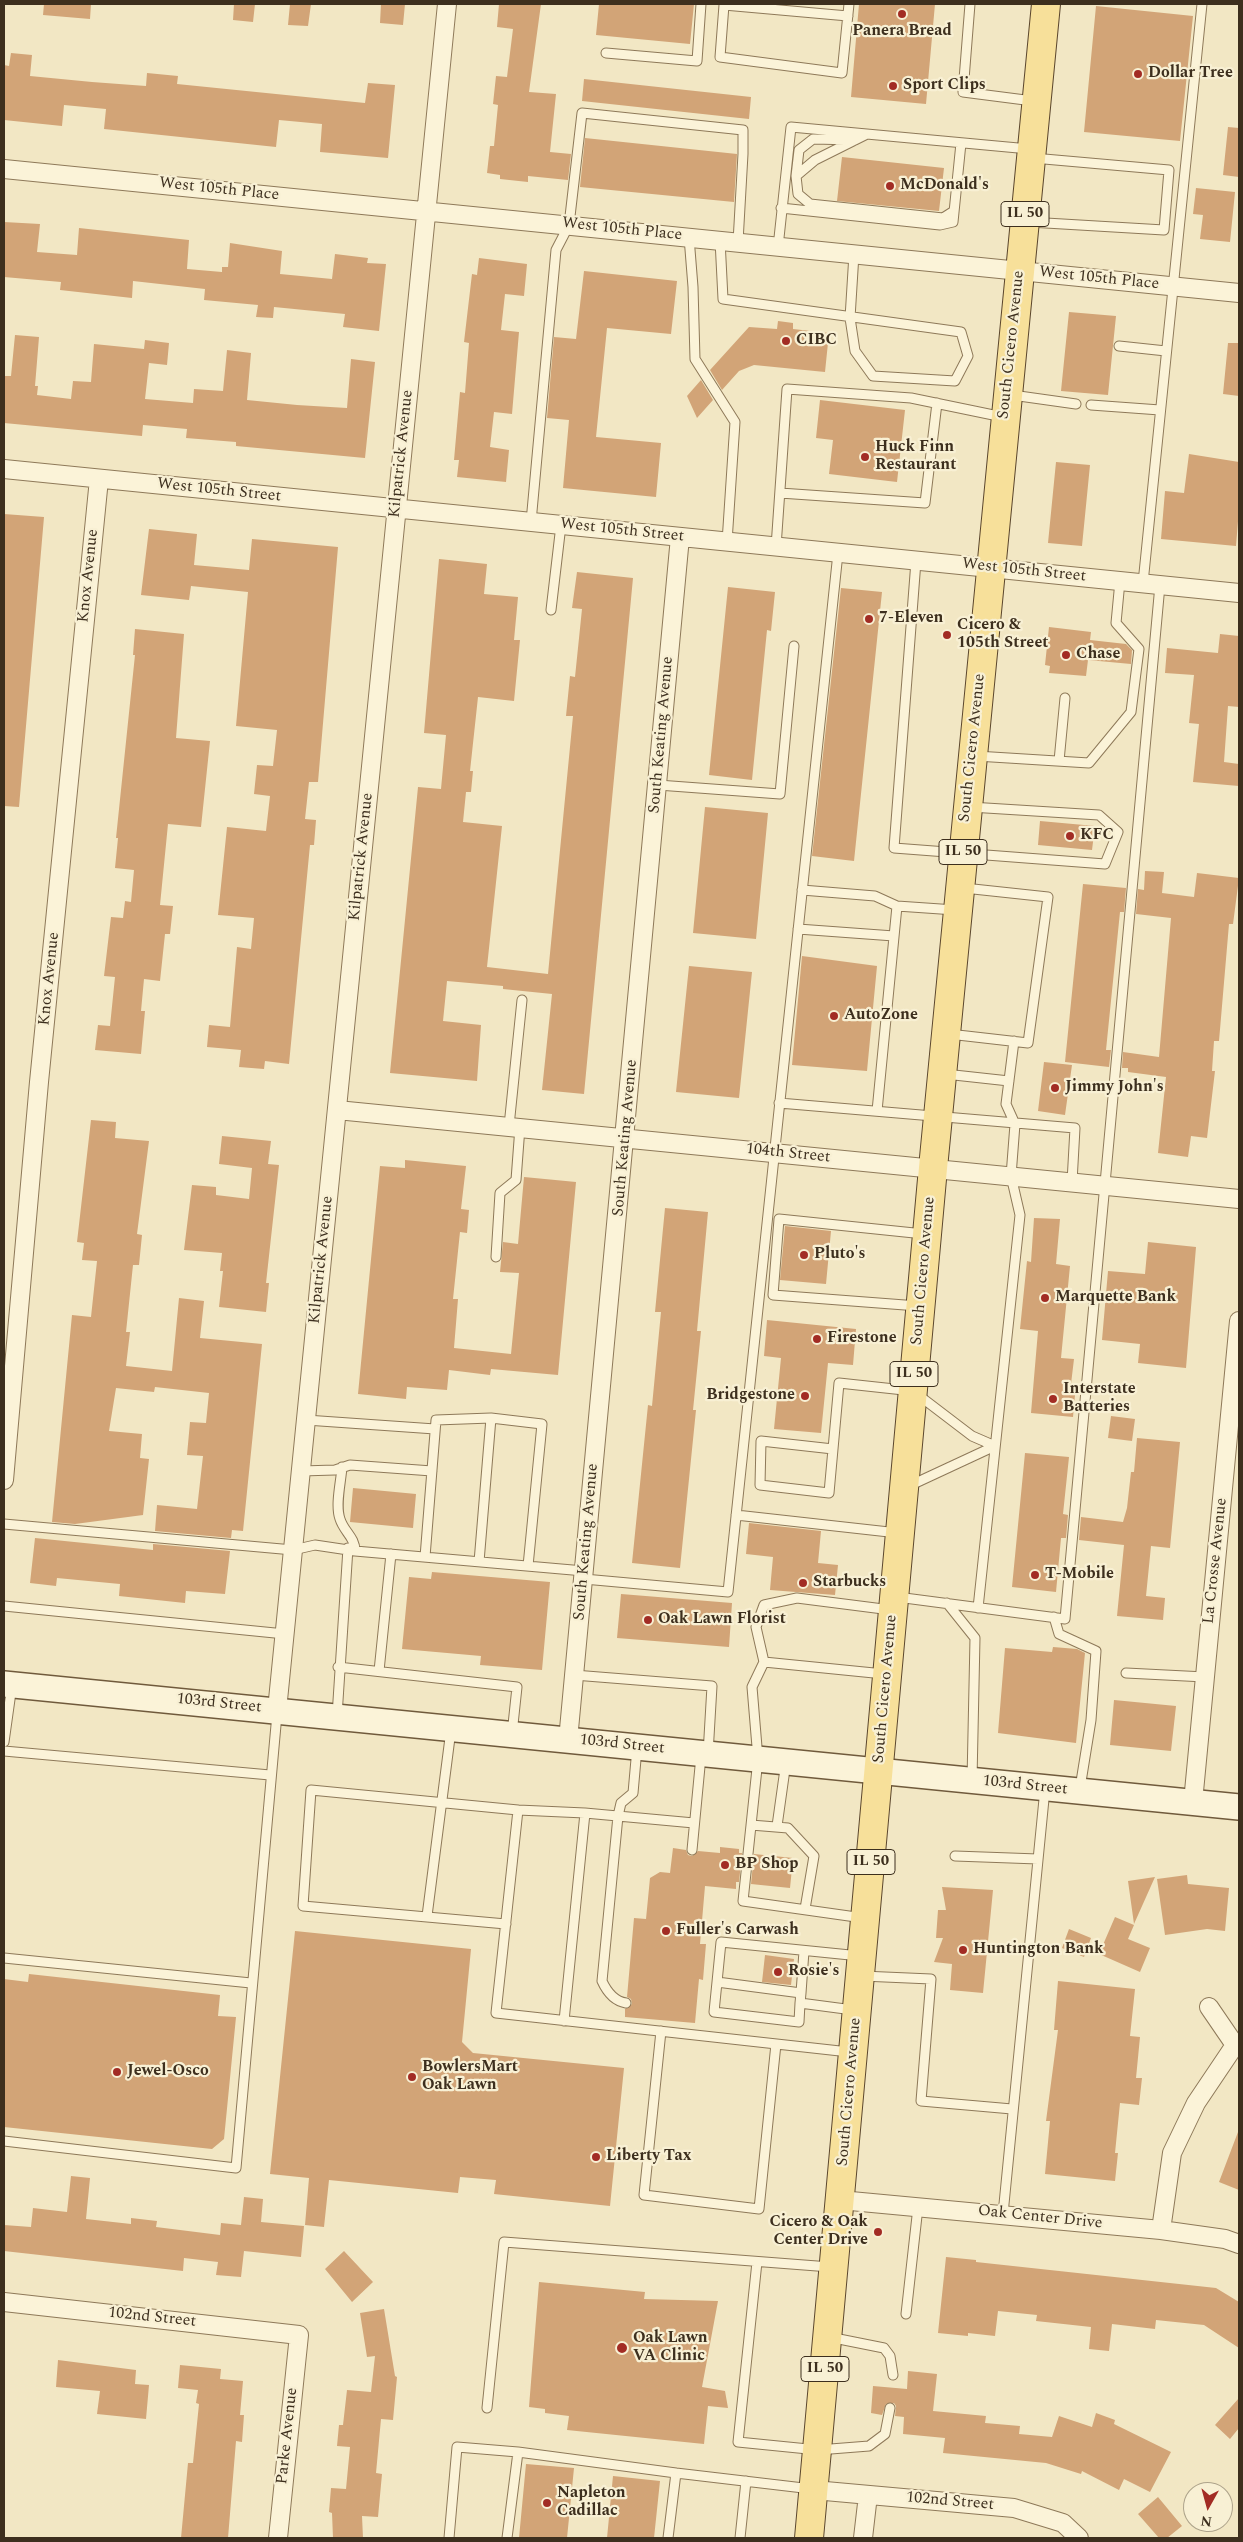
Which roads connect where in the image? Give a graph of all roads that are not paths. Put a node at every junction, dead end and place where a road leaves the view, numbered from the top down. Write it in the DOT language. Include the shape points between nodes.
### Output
graph roads {
  1 [pos="447,4"];
  2 [pos="701,4"];
  3 [pos="849,4"];
  4 [pos="970,4"];
  5 [pos="1046,4"];
  6 [pos="1202,4"];
  7 [pos="848,16"];
  8 [pos="606,53"];
  9 [pos="1036,101"];
  10 [pos="867,134"];
  11 [pos="858,140"];
  12 [pos="961,143"];
  13 [pos="1031,153"];
  14 [pos="4,169"];
  15 [pos="796,176"];
  16 [pos="781,208"];
  17 [pos="426,211"];
  18 [pos="954,211"];
  19 [pos="1024,222"];
  20 [pos="568,225"];
  21 [pos="689,237"];
  22 [pos="729,241"];
  23 [pos="778,246"];
  24 [pos="854,254"];
  25 [pos="1020,271"];
  26 [pos="1173,286"];
  27 [pos="1239,293"];
  28 [pos="850,318"];
  29 [pos="1119,346"];
  30 [pos="1166,351"];
  31 [pos="937,403"];
  32 [pos="1076,404"];
  33 [pos="1091,405"];
  34 [pos="1006,406"];
  35 [pos="1160,410"];
  36 [pos="4,469"];
  37 [pos="99,479"];
  38 [pos="780,493"];
  39 [pos="397,508"];
  40 [pos="531,522"];
  41 [pos="561,525"];
  42 [pos="680,537"];
  43 [pos="727,542"];
  44 [pos="776,546"];
  45 [pos="838,553"];
  46 [pos="916,561"];
  47 [pos="991,568"];
  48 [pos="1120,581"];
  49 [pos="1151,584"];
  50 [pos="1239,593"];
  51 [pos="550,610"];
  52 [pos="794,646"];
  53 [pos="1064,698"];
  54 [pos="973,756"];
  55 [pos="1059,761"];
  56 [pos="658,784"];
  57 [pos="968,807"];
  58 [pos="963,853"];
  59 [pos="802,890"];
  60 [pos="959,899"];
  61 [pos="896,906"];
  62 [pos="798,929"];
  63 [pos="894,936"];
  64 [pos="522,1000"];
  65 [pos="946,1033"];
  66 [pos="1014,1041"];
  67 [pos="942,1074"];
  68 [pos="1009,1081"];
  69 [pos="779,1103"];
  70 [pos="337,1110"];
  71 [pos="877,1111"];
  72 [pos="938,1117"];
  73 [pos="1015,1124"];
  74 [pos="514,1126"];
  75 [pos="626,1138"];
  76 [pos="774,1152"];
  77 [pos="933,1168"];
  78 [pos="1011,1176"];
  79 [pos="1072,1182"];
  80 [pos="1105,1186"];
  81 [pos="1239,1199"];
  82 [pos="927,1234"];
  83 [pos="496,1257"];
  84 [pos="921,1306"];
  85 [pos="1239,1320"];
  86 [pos="913,1391"];
  87 [pos="492,1418"];
  88 [pos="306,1420"];
  89 [pos="435,1429"];
  90 [pos="744,1440"];
  91 [pos="761,1441"];
  92 [pos="995,1446"];
  93 [pos="833,1449"];
  94 [pos="342,1467"];
  95 [pos="301,1471"];
  96 [pos="432,1471"];
  97 [pos="4,1480"];
  98 [pos="904,1488"];
  99 [pos="736,1515"];
  100 [pos="4,1524"];
  101 [pos="900,1533"];
  102 [pos="293,1550"];
  103 [pos="351,1550"];
  104 [pos="391,1554"];
  105 [pos="424,1557"];
  106 [pos="478,1562"];
  107 [pos="528,1566"];
  108 [pos="584,1575"];
  109 [pos="894,1603"];
  110 [pos="947,1604"];
  111 [pos="4,1606"];
  112 [pos="978,1608"];
  113 [pos="1054,1616"];
  114 [pos="285,1634"];
  115 [pos="764,1662"];
  116 [pos="338,1667"];
  117 [pos="379,1671"];
  118 [pos="1126,1673"];
  119 [pos="574,1675"];
  120 [pos="888,1675"];
  121 [pos="1205,1677"];
  122 [pos="8,1684"];
  123 [pos="277,1710"];
  124 [pos="337,1716"];
  125 [pos="451,1728"];
  126 [pos="512,1734"];
  127 [pos="568,1740"];
  128 [pos="4,1742"];
  129 [pos="637,1746"];
  130 [pos="4,1751"];
  131 [pos="705,1753"];
  132 [pos="758,1759"];
  133 [pos="786,1761"];
  134 [pos="879,1771"];
  135 [pos="270,1776"];
  136 [pos="972,1780"];
  137 [pos="1045,1788"];
  138 [pos="1080,1791"];
  139 [pos="440,1802"];
  140 [pos="1193,1802"];
  141 [pos="1239,1807"];
  142 [pos="518,1810"];
  143 [pos="585,1814"];
  144 [pos="618,1816"];
  145 [pos="694,1823"];
  146 [pos="751,1825"];
  147 [pos="777,1826"];
  148 [pos="692,1850"];
  149 [pos="955,1856"];
  150 [pos="1038,1859"];
  151 [pos="805,1909"];
  152 [pos="427,1916"];
  153 [pos="866,1918"];
  154 [pos="506,1924"];
  155 [pos="804,1951"];
  156 [pos="4,1958"];
  157 [pos="861,1966"];
  158 [pos="717,1982"];
  159 [pos="251,1983"];
  160 [pos="801,1993"];
  161 [pos="800,2003"];
  162 [pos="626,2004"];
  163 [pos="1209,2007"];
  164 [pos="858,2010"];
  165 [pos="564,2021"];
  166 [pos="661,2031"];
  167 [pos="776,2044"];
  168 [pos="1237,2044"];
  169 [pos="854,2053"];
  170 [pos="1012,2109"];
  171 [pos="4,2141"];
  172 [pos="840,2200"];
  173 [pos="918,2207"];
  174 [pos="1003,2214"];
  175 [pos="1161,2230"];
  176 [pos="1239,2244"];
  177 [pos="757,2262"];
  178 [pos="835,2268"];
  179 [pos="4,2302"];
  180 [pos="906,2314"];
  181 [pos="299,2335"];
  182 [pos="828,2337"];
  183 [pos="893,2375"];
  184 [pos="487,2408"];
  185 [pos="890,2408"];
  186 [pos="818,2450"];
  187 [pos="518,2452"];
  188 [pos="676,2473"];
  189 [pos="746,2481"];
  190 [pos="814,2490"];
  191 [pos="868,2494"];
  192 [pos="278,2538"];
  193 [pos="449,2538"];
  194 [pos="507,2538"];
  195 [pos="668,2538"];
  196 [pos="740,2538"];
  197 [pos="809,2538"];
  198 [pos="863,2538"];
  199 [pos="1079,2538"];
  1 -- 17 [label="street, Kilpatrick Avenue"];
  2 -- 8 [label="lane" via="696,61"];
  3 -- 7 [label="lane"];
  4 -- 9 [label="lane" via="962,92"];
  5 -- 9 [label="main road, South Cicero Avenue / IL 50"];
  6 -- 26 [label="lane"];
  7 -- 7 [label="lane" via="724,5 720,57 842,73"];
  9 -- 13 [label="main road, South Cicero Avenue / IL 50"];
  10 -- 11 [label="lane"];
  10 -- 12 [label="lane"];
  10 -- 16 [label="lane" via="791,127"];
  11 -- 15 [label="lane" via="815,160"];
  11 -- 15 [label="lane" via="812,139 799,150"];
  12 -- 13 [label="lane"];
  12 -- 18 [label="lane"];
  13 -- 19 [label="main road, South Cicero Avenue / IL 50"];
  13 -- 19 [label="lane" via="1169,170 1164,230"];
  14 -- 17 [label="street, West 105th Place"];
  15 -- 18 [label="lane" via="798,194 810,204 943,218"];
  16 -- 18 [label="lane" via="940,225 953,222"];
  16 -- 23 [label="lane"];
  17 -- 20 [label="street, West 105th Place"];
  17 -- 39 [label="street, Kilpatrick Avenue"];
  19 -- 25 [label="main road, South Cicero Avenue / IL 50"];
  20 -- 21 [label="street, West 105th Place"];
  20 -- 22 [label="lane" via="582,113 743,130"];
  20 -- 40 [label="lane" via="556,250"];
  21 -- 22 [label="street, West 105th Place"];
  21 -- 43 [label="lane" via="695,359 735,422"];
  22 -- 23 [label="street, West 105th Place"];
  22 -- 28 [label="lane" via="723,299"];
  23 -- 24 [label="street, West 105th Place"];
  24 -- 25 [label="street, West 105th Place"];
  24 -- 28 [label="lane"];
  25 -- 26 [label="street, West 105th Place"];
  25 -- 34 [label="main road, South Cicero Avenue / IL 50"];
  26 -- 27 [label="street, West 105th Place"];
  26 -- 30 [label="lane"];
  28 -- 28 [label="lane" via="961,332 968,356 955,380 873,376 855,351"];
  29 -- 30 [label="lane"];
  30 -- 35 [label="lane"];
  31 -- 34 [label="lane"];
  31 -- 38 [label="lane" via="926,503"];
  31 -- 38 [label="lane" via="911,398 788,389"];
  32 -- 34 [label="lane"];
  33 -- 35 [label="lane"];
  34 -- 47 [label="main road, South Cicero Avenue / IL 50"];
  35 -- 49 [label="lane"];
  36 -- 37 [label="street, West 105th Street"];
  37 -- 39 [label="street, West 105th Street"];
  37 -- 97 [label="street, Knox Avenue"];
  38 -- 44 [label="lane"];
  39 -- 40 [label="street, West 105th Street"];
  39 -- 70 [label="street, Kilpatrick Avenue"];
  40 -- 41 [label="street, West 105th Street"];
  41 -- 42 [label="street, West 105th Street"];
  41 -- 51 [label="lane"];
  42 -- 43 [label="street, West 105th Street"];
  42 -- 56 [label="street, South Keating Avenue"];
  43 -- 44 [label="street, West 105th Street"];
  44 -- 45 [label="street, West 105th Street"];
  45 -- 46 [label="street, West 105th Street"];
  45 -- 59 [label="lane"];
  46 -- 47 [label="street, West 105th Street"];
  46 -- 58 [label="lane" via="894,848"];
  47 -- 48 [label="street, West 105th Street"];
  47 -- 54 [label="main road, South Cicero Avenue / IL 50"];
  48 -- 49 [label="street, West 105th Street"];
  48 -- 55 [label="lane" via="1116,623 1138,649 1131,712 1088,763"];
  49 -- 50 [label="street, West 105th Street"];
  49 -- 80 [label="lane"];
  52 -- 56 [label="lane" via="780,794"];
  53 -- 55 [label="lane"];
  54 -- 55 [label="lane"];
  54 -- 57 [label="main road, South Cicero Avenue / IL 50"];
  56 -- 75 [label="street, South Keating Avenue"];
  57 -- 58 [label="main road, South Cicero Avenue / IL 50"];
  57 -- 58 [label="lane" via="1098,815 1118,832 1106,864"];
  58 -- 60 [label="main road, South Cicero Avenue / IL 50"];
  59 -- 61 [label="lane" via="875,896"];
  59 -- 62 [label="lane"];
  60 -- 61 [label="lane"];
  60 -- 65 [label="main road, South Cicero Avenue / IL 50"];
  60 -- 66 [label="lane" via="1048,897 1028,1043"];
  61 -- 63 [label="lane"];
  62 -- 63 [label="lane"];
  62 -- 69 [label="lane"];
  63 -- 71 [label="lane"];
  64 -- 74 [label="lane"];
  65 -- 66 [label="lane"];
  65 -- 67 [label="main road, South Cicero Avenue / IL 50"];
  66 -- 68 [label="lane"];
  67 -- 68 [label="lane"];
  67 -- 72 [label="main road, South Cicero Avenue / IL 50"];
  68 -- 73 [label="lane" via="1006,1104"];
  69 -- 71 [label="lane"];
  69 -- 76 [label="lane"];
  70 -- 74 [label="street, 104th Street"];
  70 -- 88 [label="street, Kilpatrick Avenue"];
  71 -- 72 [label="lane"];
  72 -- 73 [label="lane"];
  72 -- 77 [label="main road, South Cicero Avenue / IL 50"];
  73 -- 78 [label="lane"];
  73 -- 79 [label="lane" via="1075,1128"];
  74 -- 75 [label="street, 104th Street"];
  74 -- 83 [label="lane" via="516,1180 500,1193"];
  75 -- 76 [label="street, 104th Street"];
  75 -- 108 [label="street, South Keating Avenue"];
  76 -- 77 [label="street, 104th Street"];
  76 -- 90 [label="lane"];
  77 -- 78 [label="street, 104th Street"];
  77 -- 82 [label="main road, South Cicero Avenue / IL 50"];
  78 -- 79 [label="street, 104th Street"];
  78 -- 92 [label="lane" via="1020,1214"];
  79 -- 80 [label="street, 104th Street"];
  80 -- 81 [label="street, 104th Street"];
  80 -- 113 [label="lane" via="1065,1619"];
  82 -- 84 [label="main road, South Cicero Avenue / IL 50"];
  82 -- 84 [label="lane" via="779,1219 773,1295"];
  84 -- 86 [label="main road, South Cicero Avenue / IL 50"];
  85 -- 121 [label="street, La Crosse Avenue"];
  86 -- 92 [label="lane" via="972,1436"];
  86 -- 93 [label="lane" via="839,1383"];
  86 -- 98 [label="main road, South Cicero Avenue / IL 50"];
  87 -- 89 [label="lane" via="436,1420"];
  87 -- 106 [label="lane"];
  87 -- 107 [label="lane" via="542,1424"];
  88 -- 89 [label="lane"];
  88 -- 95 [label="street, Kilpatrick Avenue"];
  89 -- 96 [label="lane"];
  90 -- 91 [label="lane"];
  90 -- 99 [label="lane"];
  91 -- 93 [label="lane"];
  91 -- 93 [label="lane" via="760,1485 829,1493"];
  92 -- 98 [label="lane"];
  92 -- 112 [label="lane"];
  94 -- 95 [label="lane" via="327,1471"];
  94 -- 96 [label="lane"];
  94 -- 103 [label="lane" via="338,1512 355,1543"];
  95 -- 102 [label="street, Kilpatrick Avenue"];
  96 -- 105 [label="lane"];
  98 -- 101 [label="main road, South Cicero Avenue / IL 50"];
  99 -- 101 [label="lane"];
  99 -- 108 [label="lane" via="728,1592"];
  100 -- 102 [label="lane"];
  101 -- 109 [label="main road, South Cicero Avenue / IL 50"];
  102 -- 103 [label="lane" via="315,1545"];
  102 -- 114 [label="street, Kilpatrick Avenue"];
  103 -- 104 [label="lane"];
  103 -- 116 [label="lane"];
  104 -- 105 [label="lane"];
  104 -- 117 [label="lane"];
  105 -- 106 [label="lane"];
  106 -- 107 [label="lane"];
  107 -- 108 [label="lane"];
  108 -- 119 [label="street, South Keating Avenue"];
  109 -- 110 [label="lane"];
  109 -- 115 [label="lane" via="797,1598 764,1605 756,1627"];
  109 -- 120 [label="main road, South Cicero Avenue / IL 50"];
  110 -- 112 [label="lane"];
  110 -- 136 [label="lane" via="975,1638"];
  111 -- 114 [label="lane"];
  112 -- 113 [label="lane"];
  113 -- 138 [label="lane" via="1060,1634 1096,1651 1091,1720"];
  114 -- 123 [label="street, Kilpatrick Avenue"];
  115 -- 120 [label="lane"];
  115 -- 132 [label="lane" via="752,1687"];
  116 -- 117 [label="lane"];
  116 -- 124 [label="lane"];
  117 -- 126 [label="lane" via="517,1687"];
  118 -- 121 [label="lane"];
  119 -- 127 [label="street, South Keating Avenue"];
  119 -- 131 [label="lane" via="712,1686"];
  120 -- 134 [label="main road, South Cicero Avenue / IL 50"];
  121 -- 140 [label="street, La Crosse Avenue"];
  122 -- 123 [label="main road, 103rd Street"];
  122 -- 128 [label="lane"];
  123 -- 124 [label="main road, 103rd Street"];
  123 -- 135 [label="lane"];
  124 -- 125 [label="main road, 103rd Street"];
  125 -- 126 [label="main road, 103rd Street"];
  125 -- 139 [label="lane"];
  126 -- 127 [label="main road, 103rd Street"];
  127 -- 129 [label="main road, 103rd Street"];
  129 -- 131 [label="main road, 103rd Street"];
  129 -- 144 [label="lane" via="633,1792 621,1803"];
  130 -- 135 [label="lane"];
  131 -- 132 [label="main road, 103rd Street"];
  131 -- 145 [label="lane"];
  132 -- 133 [label="main road, 103rd Street"];
  132 -- 146 [label="lane"];
  133 -- 134 [label="main road, 103rd Street"];
  133 -- 147 [label="lane"];
  134 -- 136 [label="main road, 103rd Street"];
  134 -- 153 [label="main road, South Cicero Avenue / IL 50"];
  135 -- 159 [label="lane"];
  136 -- 137 [label="main road, 103rd Street"];
  137 -- 138 [label="main road, 103rd Street"];
  137 -- 150 [label="lane"];
  138 -- 140 [label="main road, 103rd Street"];
  139 -- 142 [label="lane"];
  139 -- 152 [label="lane"];
  139 -- 152 [label="lane" via="311,1790 303,1906"];
  140 -- 141 [label="main road, 103rd Street"];
  142 -- 143 [label="lane"];
  142 -- 154 [label="lane"];
  143 -- 144 [label="lane"];
  143 -- 165 [label="lane"];
  144 -- 145 [label="lane"];
  144 -- 162 [label="lane" via="602,1981 607,1992"];
  145 -- 148 [label="lane"];
  146 -- 147 [label="lane"];
  146 -- 151 [label="lane" via="743,1901"];
  147 -- 151 [label="lane" via="788,1828 814,1856"];
  149 -- 150 [label="lane"];
  150 -- 170 [label="lane"];
  151 -- 153 [label="lane"];
  152 -- 154 [label="lane"];
  153 -- 157 [label="main road, South Cicero Avenue / IL 50"];
  154 -- 165 [label="lane" via="496,2013"];
  155 -- 157 [label="lane"];
  155 -- 158 [label="lane" via="720,1942"];
  155 -- 160 [label="lane"];
  156 -- 159 [label="lane"];
  157 -- 164 [label="main road, South Cicero Avenue / IL 50"];
  157 -- 170 [label="lane" via="931,1979 921,2101"];
  158 -- 160 [label="lane"];
  158 -- 161 [label="lane" via="714,2012 799,2022"];
  159 -- 171 [label="lane" via="236,2168"];
  160 -- 161 [label="lane"];
  161 -- 164 [label="lane"];
  163 -- 168 [label="street"];
  164 -- 169 [label="main road, South Cicero Avenue / IL 50"];
  165 -- 166 [label="lane"];
  166 -- 167 [label="lane"];
  166 -- 167 [label="lane" via="644,2195 759,2209"];
  167 -- 169 [label="lane"];
  168 -- 175 [label="street" via="1196,2103 1172,2153"];
  169 -- 172 [label="main road, South Cicero Avenue / IL 50"];
  170 -- 174 [label="lane"];
  172 -- 173 [label="street, Oak Center Drive"];
  172 -- 178 [label="main road, South Cicero Avenue / IL 50"];
  173 -- 174 [label="street, Oak Center Drive"];
  173 -- 180 [label="lane"];
  174 -- 175 [label="street, Oak Center Drive"];
  175 -- 176 [label="street, Oak Center Drive"];
  177 -- 178 [label="lane"];
  177 -- 184 [label="lane" via="504,2242"];
  177 -- 186 [label="lane" via="738,2442"];
  178 -- 182 [label="main road, South Cicero Avenue / IL 50"];
  179 -- 181 [label="street, 102nd Street"];
  181 -- 192 [label="street, Parke Avenue"];
  182 -- 183 [label="lane" via="884,2348 890,2356"];
  182 -- 186 [label="main road, South Cicero Avenue / IL 50"];
  185 -- 186 [label="lane" via="885,2434 869,2446"];
  186 -- 190 [label="main road, South Cicero Avenue / IL 50"];
  187 -- 188 [label="lane"];
  187 -- 193 [label="lane" via="457,2447"];
  187 -- 194 [label="lane"];
  188 -- 189 [label="lane"];
  188 -- 195 [label="lane"];
  189 -- 190 [label="lane"];
  189 -- 196 [label="lane"];
  190 -- 191 [label="street, 102nd Street"];
  190 -- 197 [label="main road, South Cicero Avenue / IL 50"];
  191 -- 198 [label="street"];
  191 -- 199 [label="street, 102nd Street" via="1014,2508 1063,2524"];
}
